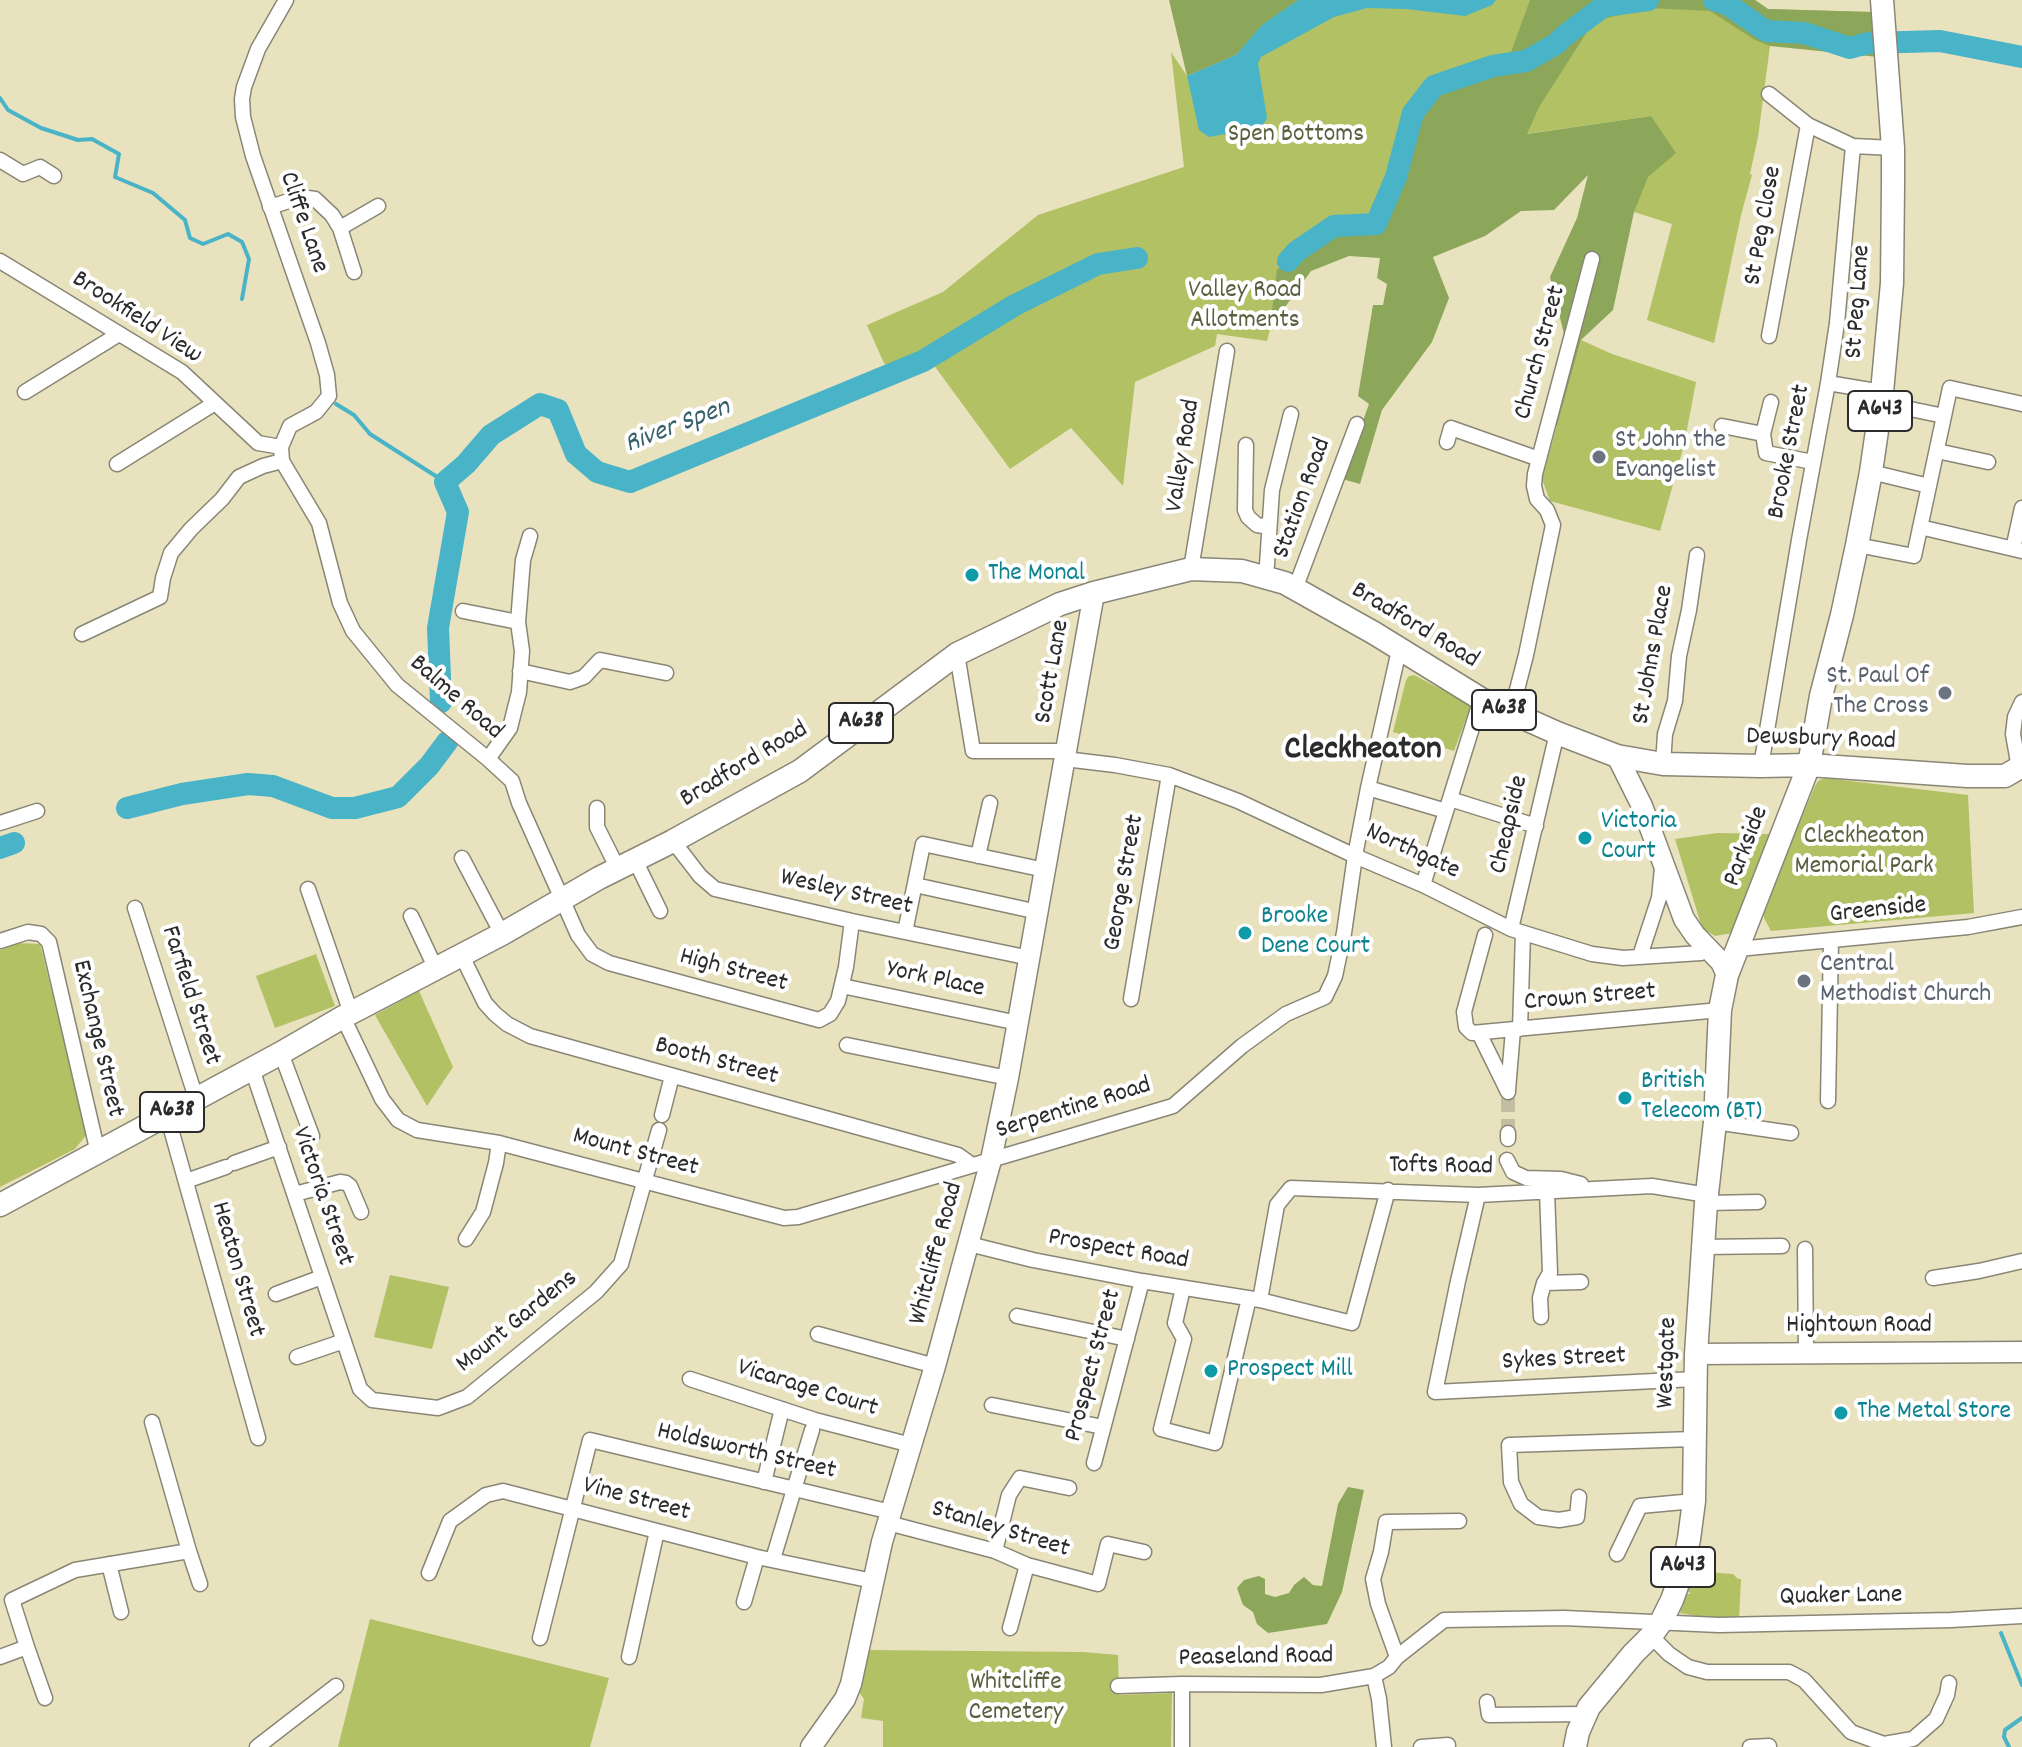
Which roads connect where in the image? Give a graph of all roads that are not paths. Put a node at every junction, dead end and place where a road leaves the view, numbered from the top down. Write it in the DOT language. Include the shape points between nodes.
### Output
graph roads {
  1 [pos="286,0"];
  2 [pos="1882,0"];
  3 [pos="1769,94"];
  4 [pos="1808,125"];
  5 [pos="1853,146"];
  6 [pos="1893,148"];
  7 [pos="0,160"];
  8 [pos="54,176"];
  9 [pos="378,206"];
  10 [pos="270,207"];
  11 [pos="340,228"];
  12 [pos="1592,259"];
  13 [pos="0,261"];
  14 [pos="354,272"];
  15 [pos="119,334"];
  16 [pos="1769,336"];
  17 [pos="1227,351"];
  18 [pos="1828,383"];
  19 [pos="25,392"];
  20 [pos="1881,398"];
  21 [pos="1771,402"];
  22 [pos="215,403"];
  23 [pos="2022,404"];
  24 [pos="1291,414"];
  25 [pos="1944,416"];
  26 [pos="1357,424"];
  27 [pos="1722,426"];
  28 [pos="1763,434"];
  29 [pos="1447,442"];
  30 [pos="1246,445"];
  31 [pos="1937,451"];
  32 [pos="282,454"];
  33 [pos="1539,459"];
  34 [pos="1813,462"];
  35 [pos="1988,462"];
  36 [pos="117,464"];
  37 [pos="1871,472"];
  38 [pos="1929,486"];
  39 [pos="2022,508"];
  40 [pos="1269,527"];
  41 [pos="1920,527"];
  42 [pos="530,536"];
  43 [pos="1857,545"];
  44 [pos="2018,550"];
  45 [pos="1697,555"];
  46 [pos="1191,569"];
  47 [pos="1264,577"];
  48 [pos="1295,589"];
  49 [pos="1094,593"];
  50 [pos="463,611"];
  51 [pos="518,622"];
  52 [pos="82,634"];
  53 [pos="1399,650"];
  54 [pos="957,654"];
  55 [pos="520,671"];
  56 [pos="666,673"];
  57 [pos="1481,699"];
  58 [pos="2022,702"];
  59 [pos="1511,713"];
  60 [pos="1557,733"];
  61 [pos="1066,755"];
  62 [pos="1617,756"];
  63 [pos="488,759"];
  64 [pos="1655,763"];
  65 [pos="1809,765"];
  66 [pos="1761,766"];
  67 [pos="2021,767"];
  68 [pos="1169,775"];
  69 [pos="1633,787"];
  70 [pos="1368,788"];
  71 [pos="990,803"];
  72 [pos="1448,805"];
  73 [pos="597,808"];
  74 [pos="37,811"];
  75 [pos="0,823"];
  76 [pos="1536,826"];
  77 [pos="673,841"];
  78 [pos="978,856"];
  79 [pos="1355,856"];
  80 [pos="462,858"];
  81 [pos="1663,861"];
  82 [pos="627,865"];
  83 [pos="1045,870"];
  84 [pos="915,885"];
  85 [pos="1423,885"];
  86 [pos="308,889"];
  87 [pos="562,899"];
  88 [pos="135,908"];
  89 [pos="660,911"];
  90 [pos="1038,912"];
  91 [pos="411,916"];
  92 [pos="2022,917"];
  93 [pos="852,921"];
  94 [pos="1517,931"];
  95 [pos="905,932"];
  96 [pos="502,934"];
  97 [pos="1485,935"];
  98 [pos="0,941"];
  99 [pos="1831,941"];
  100 [pos="1740,944"];
  101 [pos="1708,949"];
  102 [pos="462,956"];
  103 [pos="1640,956"];
  104 [pos="1030,958"];
  105 [pos="436,969"];
  106 [pos="1727,975"];
  107 [pos="842,986"];
  108 [pos="1131,999"];
  109 [pos="1720,1010"];
  110 [pos="347,1015"];
  111 [pos="1018,1023"];
  112 [pos="1473,1030"];
  113 [pos="1516,1030"];
  114 [pos="847,1045"];
  115 [pos="281,1053"];
  116 [pos="252,1069"];
  117 [pos="672,1076"];
  118 [pos="1008,1078"];
  119 [pos="196,1098"];
  120 [pos="1828,1101"];
  121 [pos="167,1115"];
  122 [pos="1715,1122"];
  123 [pos="1791,1133"];
  124 [pos="312,1136"];
  125 [pos="499,1143"];
  126 [pos="279,1147"];
  127 [pos="98,1153"];
  128 [pos="1507,1160"];
  129 [pos="982,1162"];
  130 [pos="186,1181"];
  131 [pos="644,1182"];
  132 [pos="1596,1188"];
  133 [pos="1388,1190"];
  134 [pos="1547,1191"];
  135 [pos="295,1194"];
  136 [pos="1478,1195"];
  137 [pos="1706,1199"];
  138 [pos="1758,1202"];
  139 [pos="0,1205"];
  140 [pos="361,1212"];
  141 [pos="466,1239"];
  142 [pos="969,1244"];
  143 [pos="1782,1246"];
  144 [pos="1702,1247"];
  145 [pos="1805,1249"];
  146 [pos="2022,1261"];
  147 [pos="322,1277"];
  148 [pos="1933,1278"];
  149 [pos="1142,1281"];
  150 [pos="1581,1282"];
  151 [pos="1544,1283"];
  152 [pos="1183,1288"];
  153 [pos="276,1294"];
  154 [pos="1255,1299"];
  155 [pos="1017,1316"];
  156 [pos="1541,1317"];
  157 [pos="818,1334"];
  158 [pos="1127,1339"];
  159 [pos="344,1341"];
  160 [pos="2022,1352"];
  161 [pos="1806,1353"];
  162 [pos="1696,1354"];
  163 [pos="297,1357"];
  164 [pos="935,1366"];
  165 [pos="690,1379"];
  166 [pos="1695,1379"];
  167 [pos="992,1405"];
  168 [pos="782,1409"];
  169 [pos="152,1422"];
  170 [pos="1103,1427"];
  171 [pos="812,1430"];
  172 [pos="258,1438"];
  173 [pos="1694,1439"];
  174 [pos="911,1445"];
  175 [pos="1094,1463"];
  176 [pos="764,1482"];
  177 [pos="1069,1488"];
  178 [pos="794,1489"];
  179 [pos="1579,1497"];
  180 [pos="1694,1501"];
  181 [pos="572,1509"];
  182 [pos="890,1518"];
  183 [pos="1459,1521"];
  184 [pos="657,1531"];
  185 [pos="189,1551"];
  186 [pos="995,1551"];
  187 [pos="1144,1552"];
  188 [pos="1617,1554"];
  189 [pos="757,1557"];
  190 [pos="773,1559"];
  191 [pos="109,1564"];
  192 [pos="1027,1565"];
  193 [pos="429,1573"];
  194 [pos="873,1581"];
  195 [pos="200,1584"];
  196 [pos="744,1602"];
  197 [pos="121,1612"];
  198 [pos="2022,1616"];
  199 [pos="1010,1628"];
  200 [pos="1656,1629"];
  201 [pos="540,1638"];
  202 [pos="27,1647"];
  203 [pos="0,1657"];
  204 [pos="629,1657"];
  205 [pos="1397,1657"];
  206 [pos="1374,1676"];
  207 [pos="1949,1683"];
  208 [pos="1182,1684"];
  209 [pos="336,1686"];
  210 [pos="1118,1686"];
  211 [pos="45,1698"];
  212 [pos="1487,1702"];
  213 [pos="1585,1714"];
  214 [pos="1449,1742"];
  215 [pos="1769,1746"];
  216 [pos="257,1747"];
  217 [pos="811,1747"];
  218 [pos="1182,1747"];
  219 [pos="1384,1747"];
  220 [pos="1421,1747"];
  221 [pos="1575,1747"];
  222 [pos="1750,1747"];
  1 -- 10 [label="street, Cliffe Lane" via="258,49 242,99"];
  2 -- 6 [label="main road, St Peg Lane / A643"];
  3 -- 4 [label="street"];
  4 -- 5 [label="street"];
  4 -- 16 [label="street, St Peg Close"];
  5 -- 6 [label="street"];
  5 -- 18 [label="street, Brooke Street"];
  6 -- 20 [label="main road, St Peg Lane / A643" via="1892,283"];
  7 -- 8 [label="street" via="23,174 40,167"];
  9 -- 11 [label="street"];
  10 -- 11 [label="street" via="301,197 315,199"];
  10 -- 32 [label="street, Cliffe Lane" via="318,343 329,396 316,412 290,426"];
  11 -- 14 [label="street"];
  12 -- 33 [label="street, Church Street"];
  13 -- 15 [label="street, Brookfield View"];
  15 -- 19 [label="street"];
  15 -- 22 [label="street, Brookfield View" via="182,372"];
  17 -- 46 [label="street, Valley Road"];
  18 -- 20 [label="street"];
  18 -- 34 [label="street, Brooke Street"];
  20 -- 25 [label="street"];
  20 -- 37 [label="main road, St Peg Lane / A643"];
  21 -- 28 [label="street"];
  22 -- 32 [label="street, Brookfield View" via="258,443"];
  22 -- 36 [label="street"];
  23 -- 25 [label="street" via="1950,388"];
  24 -- 40 [label="street" via="1272,490"];
  25 -- 31 [label="street"];
  26 -- 48 [label="street, Station Road"];
  27 -- 28 [label="street"];
  28 -- 34 [label="street" via="1766,453"];
  29 -- 33 [label="street, Church Street" via="1451,428"];
  30 -- 40 [label="street" via="1245,510 1257,525"];
  31 -- 35 [label="street"];
  31 -- 38 [label="street"];
  32 -- 52 [label="street" via="239,477 191,529 171,553 160,597"];
  32 -- 63 [label="street, Balme Road" via="319,523 353,631 397,685"];
  33 -- 59 [label="street, Church Street" via="1534,486 1553,525"];
  34 -- 66 [label="street, Brooke Street"];
  37 -- 38 [label="street"];
  37 -- 43 [label="main road, St Peg Lane / A643"];
  38 -- 41 [label="street"];
  39 -- 44 [label="street"];
  40 -- 47 [label="street"];
  41 -- 43 [label="street" via="1914,556"];
  41 -- 44 [label="street"];
  42 -- 51 [label="street"];
  43 -- 65 [label="main road, St Peg Lane / A643"];
  45 -- 64 [label="street, St Johns Place" via="1675,701"];
  46 -- 47 [label="main road, Bradford Road / A638"];
  46 -- 49 [label="main road, Bradford Road / A638"];
  47 -- 48 [label="main road, Bradford Road / A638"];
  48 -- 53 [label="main road, Bradford Road / A638"];
  49 -- 54 [label="main road, Bradford Road / A638"];
  49 -- 61 [label="main road, Scott Lane"];
  50 -- 51 [label="street"];
  51 -- 55 [label="street"];
  53 -- 57 [label="main road, Bradford Road / A638"];
  53 -- 70 [label="street"];
  54 -- 61 [label="street, Northgate" via="973,751"];
  54 -- 77 [label="main road, Bradford Road / A638" via="800,771"];
  55 -- 56 [label="street" via="570,682 584,677 600,660"];
  55 -- 63 [label="street" via="510,728"];
  57 -- 59 [label="main road, Bradford Road / A638"];
  57 -- 72 [label="street"];
  58 -- 67 [label="street" via="2013,734"];
  59 -- 60 [label="main road, Bradford Road / A638"];
  60 -- 62 [label="main road, Bradford Road / A638"];
  60 -- 76 [label="street, Cheapside"];
  61 -- 68 [label="street, Northgate"];
  61 -- 83 [label="main road, Whitcliffe Road"];
  62 -- 64 [label="main road, Dewsbury Road / A638"];
  62 -- 69 [label="main road"];
  63 -- 87 [label="street, Balme Road" via="512,781"];
  64 -- 66 [label="main road, Dewsbury Road / A638"];
  64 -- 69 [label="main road" via="1636,774"];
  65 -- 66 [label="main road, Dewsbury Road / A638"];
  65 -- 67 [label="main road, Dewsbury Road / A638" via="1967,776 2005,776"];
  65 -- 100 [label="main road, Parkside / A643"];
  68 -- 79 [label="street, Northgate"];
  68 -- 108 [label="street, George Street"];
  69 -- 81 [label="main road"];
  70 -- 72 [label="street"];
  70 -- 79 [label="street"];
  71 -- 78 [label="street"];
  72 -- 76 [label="street"];
  72 -- 85 [label="street"];
  73 -- 82 [label="street" via="597,827"];
  74 -- 75 [label="street"];
  76 -- 94 [label="street, Cheapside"];
  77 -- 82 [label="main road, Bradford Road / A638"];
  77 -- 93 [label="street, Wesley Street" via="715,889"];
  78 -- 83 [label="street"];
  78 -- 84 [label="street" via="923,844"];
  79 -- 85 [label="street, Northgate"];
  79 -- 129 [label="street, Serpentine Road" via="1335,976 1325,997 1286,1014 1173,1106"];
  80 -- 96 [label="street"];
  81 -- 101 [label="main road" via="1684,919"];
  81 -- 103 [label="street" via="1659,898"];
  82 -- 87 [label="main road, Bradford Road / A638"];
  82 -- 89 [label="street"];
  83 -- 90 [label="main road, Whitcliffe Road"];
  84 -- 90 [label="street"];
  84 -- 95 [label="street"];
  85 -- 94 [label="street, Northgate"];
  86 -- 110 [label="street, Mount Street"];
  87 -- 96 [label="main road, Bradford Road / A638"];
  87 -- 107 [label="street, High Street" via="586,946 609,963 819,1020 830,1014"];
  88 -- 119 [label="street, Farfield Street"];
  90 -- 104 [label="main road, Whitcliffe Road"];
  91 -- 105 [label="street"];
  92 -- 99 [label="street, Greenside"];
  93 -- 95 [label="street, Wesley Street"];
  93 -- 107 [label="street, High Street"];
  94 -- 103 [label="street, Northgate" via="1592,954"];
  94 -- 113 [label="street, Cheapside"];
  95 -- 104 [label="street, Wesley Street"];
  96 -- 102 [label="main road, Bradford Road / A638"];
  97 -- 112 [label="street" via="1464,1012"];
  98 -- 127 [label="street, Exchange Street" via="28,932 49,942"];
  99 -- 100 [label="street, Greenside"];
  99 -- 120 [label="street"];
  100 -- 101 [label="main road, Northgate"];
  100 -- 106 [label="main road, Westgate / A643"];
  101 -- 103 [label="street, Northgate"];
  101 -- 106 [label="main road"];
  102 -- 105 [label="main road, Bradford Road / A638"];
  102 -- 117 [label="street, Booth Street" via="485,1003 507,1024 530,1036"];
  104 -- 111 [label="main road, Whitcliffe Road"];
  105 -- 110 [label="main road, Bradford Road / A638"];
  106 -- 109 [label="main road, Westgate / A643"];
  107 -- 111 [label="street, York Place"];
  109 -- 113 [label="street, Crown Street"];
  109 -- 122 [label="main road, Westgate / A643"];
  110 -- 115 [label="main road, Bradford Road / A638"];
  110 -- 125 [label="street, Mount Street" via="382,1099 398,1120 417,1130"];
  111 -- 118 [label="main road, Whitcliffe Road"];
  112 -- 113 [label="street, Crown Street"];
  112 -- 113 [label="street, Cheapside" via="1508,1092"];
  114 -- 118 [label="street"];
  115 -- 116 [label="main road, Bradford Road / A638"];
  115 -- 124 [label="street"];
  116 -- 119 [label="main road, Bradford Road / A638"];
  116 -- 126 [label="street, Victoria Street"];
  117 -- 129 [label="street, Booth Street"];
  117 -- 131 [label="street, Mount Gardens"];
  118 -- 129 [label="main road, Whitcliffe Road"];
  119 -- 121 [label="main road, Bradford Road / A638"];
  121 -- 127 [label="main road, Bradford Road / A638"];
  121 -- 130 [label="street, Heaton Street"];
  122 -- 123 [label="street"];
  122 -- 137 [label="main road, Westgate / A643"];
  125 -- 131 [label="street, Mount Street"];
  125 -- 141 [label="street" via="483,1212"];
  126 -- 130 [label="street"];
  126 -- 135 [label="street, Victoria Street"];
  127 -- 139 [label="main road, Bradford Road / A638"];
  128 -- 132 [label="street" via="1513,1172 1526,1178"];
  129 -- 131 [label="street, Mount Street" via="784,1218"];
  129 -- 142 [label="main road, Whitcliffe Road"];
  130 -- 172 [label="street, Heaton Street"];
  131 -- 159 [label="street, Mount Gardens" via="621,1264 596,1292 467,1397 438,1408 372,1400 360,1389"];
  132 -- 134 [label="street, Tofts Road"];
  132 -- 137 [label="street, Tofts Road" via="1652,1186"];
  133 -- 136 [label="street, Tofts Road"];
  133 -- 154 [label="street, Tofts Road" via="1291,1188 1277,1205"];
  133 -- 154 [label="street, Prospect Road" via="1352,1323"];
  134 -- 136 [label="street, Tofts Road"];
  134 -- 151 [label="street" via="1550,1273"];
  135 -- 140 [label="street" via="346,1183"];
  135 -- 147 [label="street, Victoria Street"];
  136 -- 166 [label="street, Sykes Street" via="1435,1392"];
  137 -- 138 [label="street, Tofts Road"];
  137 -- 144 [label="main road, Westgate / A643"];
  142 -- 149 [label="street, Prospect Road"];
  142 -- 164 [label="main road, Whitcliffe Road"];
  143 -- 144 [label="street"];
  144 -- 162 [label="main road, Westgate / A643"];
  145 -- 161 [label="street"];
  146 -- 148 [label="street"];
  147 -- 153 [label="street"];
  147 -- 159 [label="street, Victoria Street"];
  149 -- 152 [label="street, Prospect Road"];
  149 -- 158 [label="street, Prospect Street"];
  150 -- 151 [label="street"];
  151 -- 156 [label="street"];
  152 -- 154 [label="street, Prospect Road"];
  152 -- 154 [label="street" via="1175,1323 1184,1339 1161,1429 1215,1443"];
  155 -- 158 [label="street"];
  157 -- 164 [label="street"];
  158 -- 170 [label="street, Prospect Street"];
  159 -- 163 [label="street"];
  160 -- 161 [label="main road, Hightown Road"];
  161 -- 162 [label="main road, Hightown Road"];
  162 -- 166 [label="main road, Westgate / A643"];
  164 -- 174 [label="main road, Whitcliffe Road"];
  165 -- 168 [label="street, Vicarage Court"];
  166 -- 173 [label="main road, Westgate / A643"];
  167 -- 170 [label="street"];
  168 -- 174 [label="street, Vicarage Court"];
  168 -- 176 [label="street"];
  169 -- 185 [label="street"];
  170 -- 175 [label="street, Prospect Street"];
  171 -- 178 [label="street"];
  173 -- 179 [label="street" via="1509,1445 1511,1482 1521,1504 1538,1517 1577,1517"];
  173 -- 180 [label="main road, Westgate / A643"];
  174 -- 182 [label="main road, Whitcliffe Road"];
  176 -- 178 [label="street, Holdsworth Street"];
  176 -- 181 [label="street, Holdsworth Street" via="590,1440"];
  177 -- 186 [label="street" via="1020,1478 1009,1495"];
  178 -- 182 [label="street, Holdsworth Street"];
  178 -- 190 [label="street"];
  180 -- 188 [label="street" via="1640,1506"];
  180 -- 200 [label="main road, Westgate / A643" via="1682,1572"];
  181 -- 184 [label="street, Vine Street"];
  181 -- 193 [label="street, Vine Street" via="503,1491 486,1495 450,1521"];
  181 -- 201 [label="street"];
  182 -- 186 [label="street, Stanley Street"];
  182 -- 194 [label="main road, Whitcliffe Road"];
  183 -- 205 [label="street" via="1386,1522 1373,1579"];
  184 -- 189 [label="street, Vine Street"];
  184 -- 204 [label="street"];
  185 -- 191 [label="street"];
  185 -- 195 [label="street"];
  186 -- 192 [label="street, Stanley Street"];
  187 -- 192 [label="street, Stanley Street" via="1108,1544 1098,1584"];
  189 -- 190 [label="street, Vine Street"];
  189 -- 196 [label="street"];
  190 -- 194 [label="street, Vine Street"];
  191 -- 197 [label="street"];
  191 -- 202 [label="street" via="75,1570 12,1600"];
  192 -- 199 [label="street"];
  194 -- 217 [label="main road, Whitcliffe Road" via="848,1692"];
  198 -- 200 [label="street, Quaker Lane"];
  200 -- 205 [label="street, Peaseland Road" via="1564,1618 1444,1620"];
  200 -- 207 [label="street" via="1669,1654 1688,1667 1707,1672 1789,1672 1804,1680 1851,1732 1884,1744 1913,1739 1936,1719"];
  200 -- 213 [label="main road, Westgate / A643"];
  202 -- 203 [label="street"];
  202 -- 211 [label="street"];
  205 -- 206 [label="street, Peaseland Road"];
  206 -- 208 [label="street, Peaseland Road" via="1321,1685"];
  206 -- 219 [label="street"];
  208 -- 210 [label="street, Peaseland Road"];
  208 -- 218 [label="street"];
  209 -- 216 [label="street"];
  212 -- 213 [label="street" via="1489,1715"];
  213 -- 221 [label="main road, Westgate / A643"];
  214 -- 220 [label="street"];
  215 -- 222 [label="street"];
}
